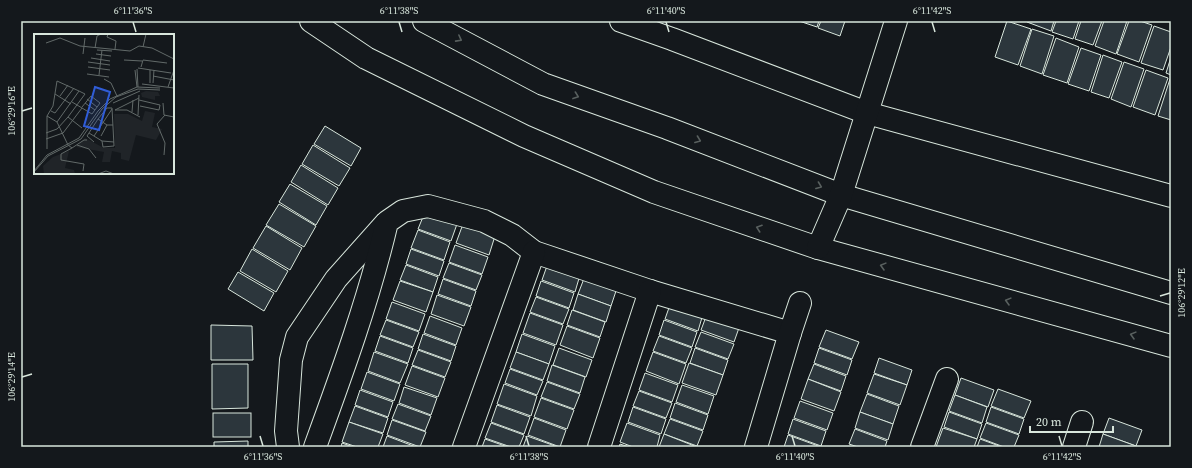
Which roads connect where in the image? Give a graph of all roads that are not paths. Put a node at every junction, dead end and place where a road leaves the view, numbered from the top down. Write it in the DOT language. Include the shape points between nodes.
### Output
graph roads {
  1 [pos="311,21"];
  2 [pos="424,21"];
  3 [pos="621,21"];
  4 [pos="896,21"];
  5 [pos="867,113"];
  6 [pos="841,195"];
  7 [pos="1171,196"];
  8 [pos="387,222"];
  9 [pos="818,248"];
  10 [pos="534,252"];
  11 [pos="650,291"];
  12 [pos="1171,293"];
  13 [pos="800,302"];
  14 [pos="790,333"];
  15 [pos="1171,346"];
  16 [pos="947,379"];
  17 [pos="1082,422"];
  18 [pos="288,447"];
  19 [pos="315,447"];
  20 [pos="464,447"];
  21 [pos="599,447"];
  22 [pos="756,447"];
  23 [pos="922,447"];
  24 [pos="1074,447"];
  9 -- 1 [label="street, one-way" via="654,192 524,136 366,58"];
  2 -- 6 [label="street, one-way" via="543,84 667,128"];
  3 -- 5 [label="street"];
  4 -- 5 [label="street"];
  5 -- 6 [label="street"];
  5 -- 7 [label="street"];
  6 -- 9 [label="street"];
  6 -- 12 [label="street"];
  8 -- 10 [label="street" via="403,211 428,206 484,221 512,235"];
  8 -- 18 [label="street" via="336,280 297,337 290,360 286,431"];
  8 -- 19 [label="street" via="361,316"];
  15 -- 9 [label="street, one-way"];
  10 -- 11 [label="street"];
  10 -- 20 [label="street"];
  11 -- 14 [label="street"];
  11 -- 21 [label="street"];
  13 -- 14 [label="street"];
  14 -- 22 [label="street"];
  16 -- 23 [label="street"];
  17 -- 24 [label="street"];
}
